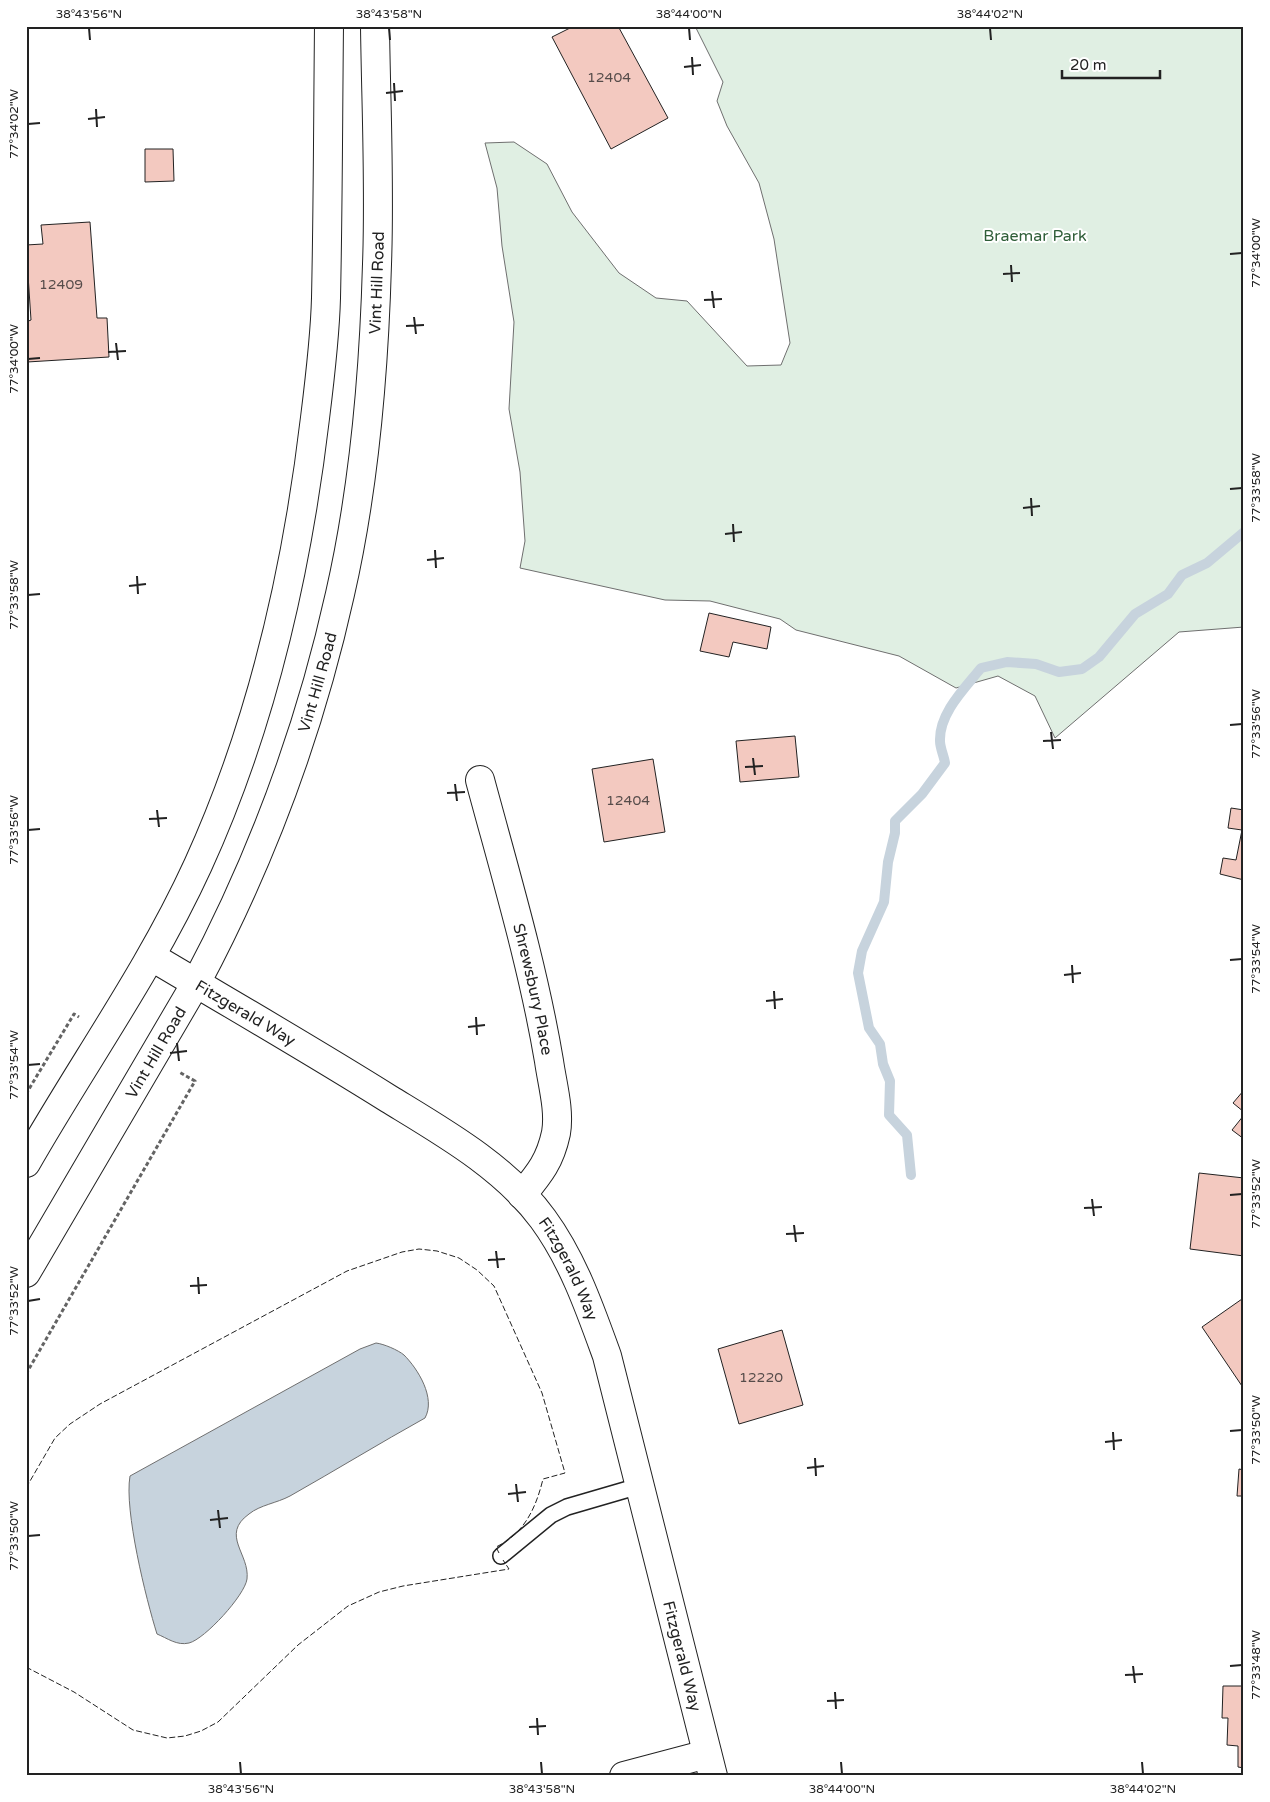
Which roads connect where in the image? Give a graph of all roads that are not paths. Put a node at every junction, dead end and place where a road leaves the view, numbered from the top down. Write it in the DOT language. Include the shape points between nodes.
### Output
graph roads {
  1 [pos="329,26"];
  2 [pos="375,26"];
  3 [pos="480,780"];
  4 [pos="152,956"];
  5 [pos="196,983"];
  6 [pos="26,1162"];
  7 [pos="522,1195"];
  8 [pos="26,1273"];
  9 [pos="640,1486"];
  10 [pos="501,1556"];
  11 [pos="710,1765"];
  12 [pos="624,1776"];
  1 -- 4 [label="main road" via="326,300 314,425 299,526 280,621 234,774 198,865"];
  2 -- 5 [label="main road, Vint Hill Road" via="377,252 374,318 366,424 341,591 324,660 280,796 254,862"];
  3 -- 7 [label="main road, Shrewsbury Place" via="534,986 554,1096 556,1126 551,1154 544,1169"];
  4 -- 5 [label="main road, Fitzgerald Way"];
  4 -- 6 [label="main road"];
  5 -- 7 [label="main road, Fitzgerald Way" via="440,1131 493,1168"];
  5 -- 8 [label="main road, Vint Hill Road"];
  7 -- 9 [label="main road, Fitzgerald Way" via="543,1218 584,1294 607,1356"];
  9 -- 10 [label="lane" via="567,1507 551,1515"];
  9 -- 11 [label="main road, Fitzgerald Way"];
  11 -- 12 [label="main road"];
}
